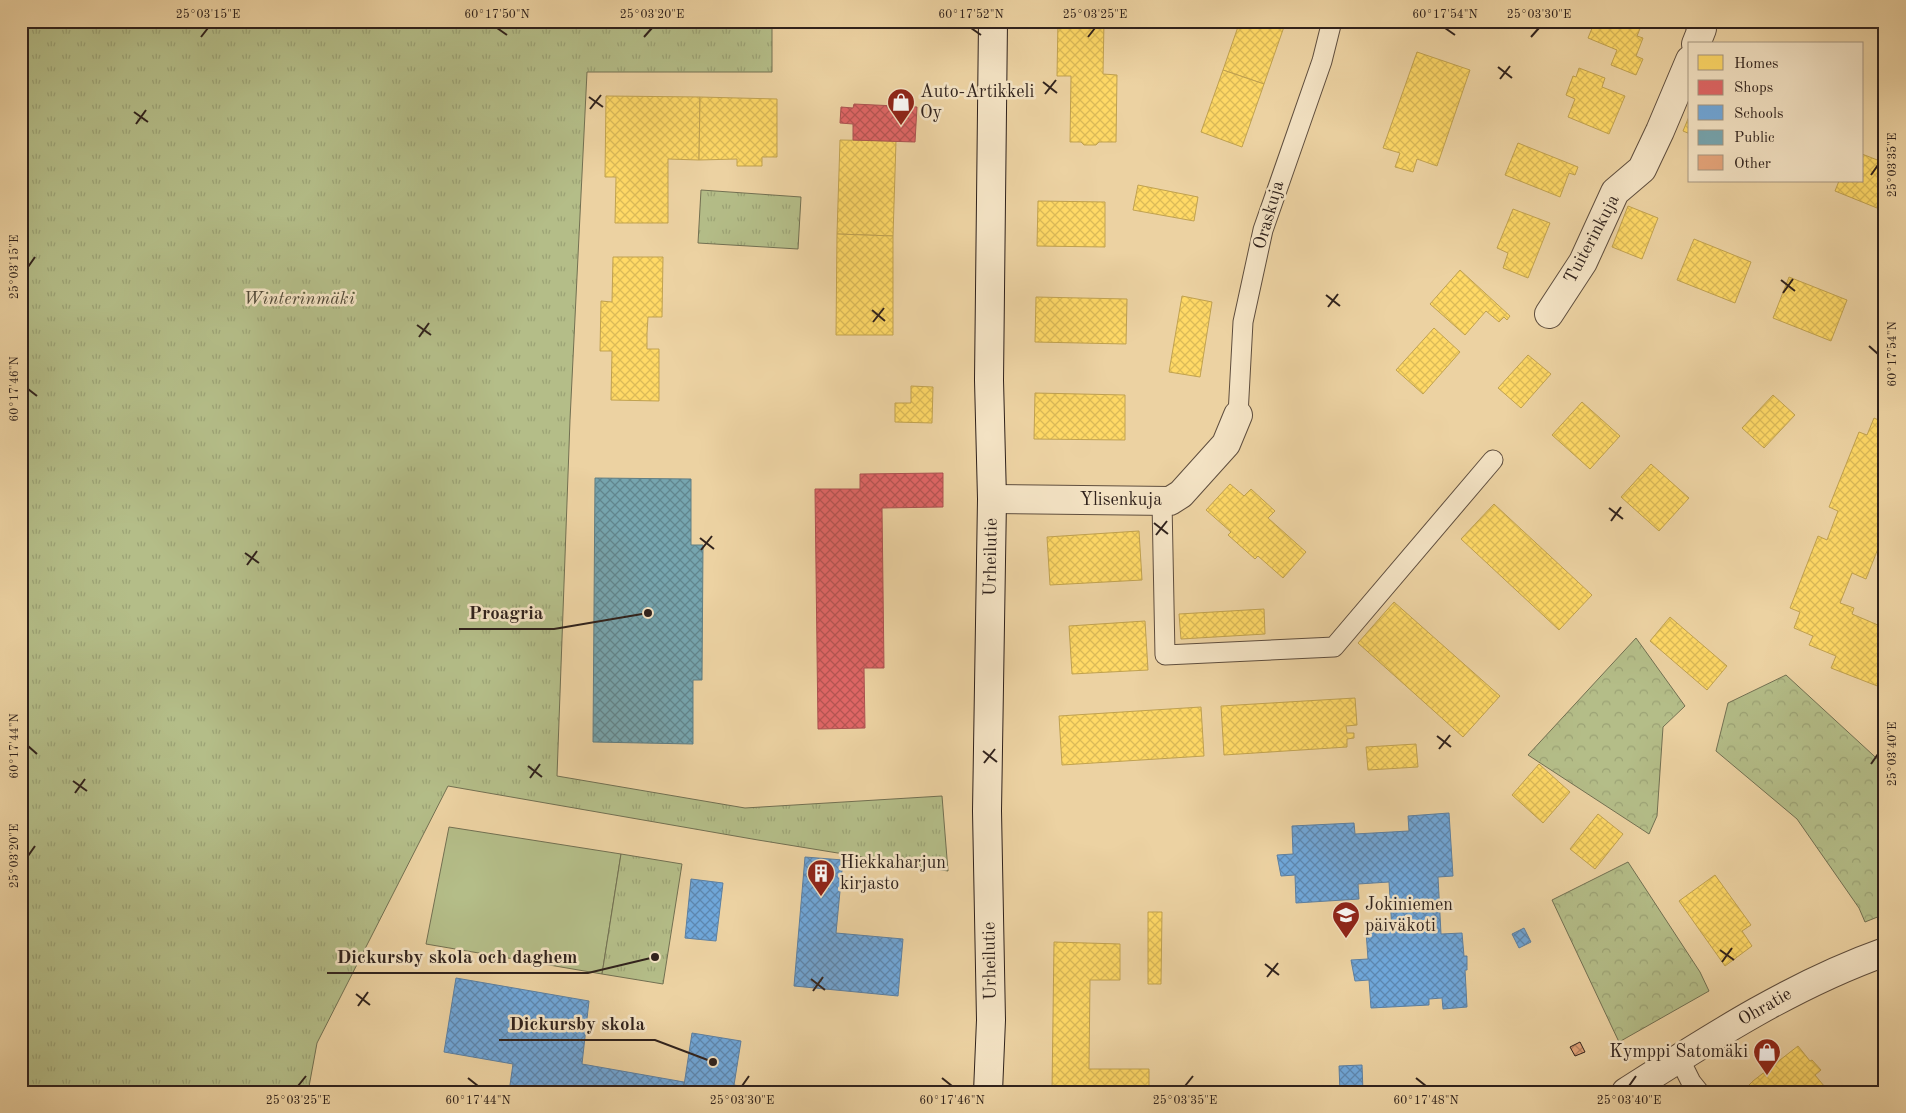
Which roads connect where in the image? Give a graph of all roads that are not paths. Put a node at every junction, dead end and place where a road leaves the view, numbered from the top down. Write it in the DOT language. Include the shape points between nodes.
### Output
graph roads {
  1 [pos="993,21"];
  2 [pos="1332,21"];
  3 [pos="1698,21"];
  4 [pos="1697,42"];
  5 [pos="1688,65"];
  6 [pos="1549,314"];
  7 [pos="1238,415"];
  8 [pos="1493,460"];
  9 [pos="992,499"];
  10 [pos="1162,502"];
  11 [pos="1885,952"];
  12 [pos="1679,1058"];
  13 [pos="988,1092"];
  14 [pos="1626,1092"];
  15 [pos="1698,1092"];
  1 -- 9 [label="main road, Urheilutie" via="988,380"];
  2 -- 7 [label="lane, Oraskuja" via="1322,61 1263,230 1243,322"];
  3 -- 4 [label="main road" via="1702,29"];
  5 -- 6 [label="main road, Tuiterinkuja" via="1642,169 1615,192 1583,262"];
  7 -- 10 [label="main road, Ylisenkuja" via="1226,444 1181,494"];
  8 -- 10 [label="lane" via="1334,647 1165,655"];
  9 -- 10 [label="main road, Ylisenkuja"];
  9 -- 13 [label="main road, Urheilutie" via="987,810 991,1020"];
  11 -- 12 [label="main road, Ohratie" via="1844,966 1790,992"];
  12 -- 14 [label="main road, Ohratie"];
  12 -- 15 [label="lane"];
}
